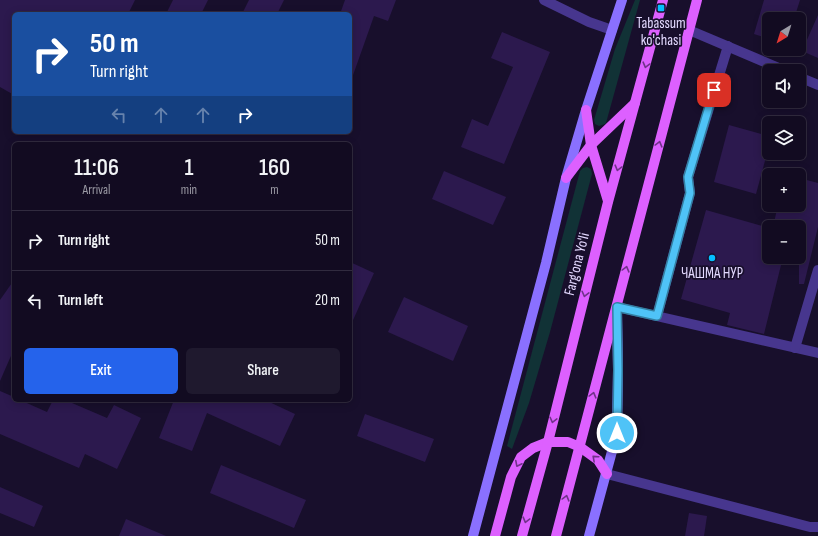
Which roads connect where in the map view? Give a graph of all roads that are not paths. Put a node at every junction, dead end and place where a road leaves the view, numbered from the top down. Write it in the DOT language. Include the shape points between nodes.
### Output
graph roads {
  1 [pos="544,0"];
  2 [pos="622,0"];
  3 [pos="663,0"];
  4 [pos="697,0"];
  5 [pos="612,30"];
  6 [pos="689,30"];
  7 [pos="728,46"];
  8 [pos="770,64"];
  9 [pos="806,79"];
  10 [pos="818,85"];
  11 [pos="635,103"];
  12 [pos="586,110"];
  13 [pos="591,145"];
  14 [pos="566,178"];
  15 [pos="608,202"];
  16 [pos="818,270"];
  17 [pos="617,307"];
  18 [pos="657,316"];
  19 [pos="795,348"];
  20 [pos="818,353"];
  21 [pos="548,442"];
  22 [pos="580,446"];
  23 [pos="607,474"];
  24 [pos="813,530"];
  25 [pos="473,536"];
  26 [pos="495,536"];
  27 [pos="522,536"];
  28 [pos="556,536"];
  29 [pos="589,536"];
  1 -- 5 [label="street"];
  2 -- 5 [label="street"];
  3 -- 11 [label="main road, Farg'ona Yo'li, one-way"];
  4 -- 6 [label="main road"];
  5 -- 12 [label="street"];
  6 -- 7 [label="street"];
  17 -- 6 [label="main road, one-way"];
  7 -- 8 [label="street"];
  7 -- 18 [label="street" via="688,177 690,193"];
  9 -- 10 [label="street"];
  11 -- 13 [label="main road"];
  11 -- 15 [label="main road, Farg'ona Yo'li, one-way"];
  12 -- 13 [label="main road"];
  12 -- 14 [label="street"];
  13 -- 14 [label="main road"];
  13 -- 15 [label="main road"];
  14 -- 25 [label="street" via="546,263"];
  15 -- 21 [label="main road, Farg'ona Yo'li, one-way"];
  16 -- 19 [label="street"];
  17 -- 18 [label="street"];
  22 -- 17 [label="main road, one-way"];
  17 -- 23 [label="street" via="617,433"];
  18 -- 19 [label="street"];
  19 -- 20 [label="street"];
  21 -- 22 [label="main road" via="568,442"];
  21 -- 26 [label="main road, one-way" via="533,448 522,457 511,477"];
  21 -- 27 [label="main road, Farg'ona Yo'li, one-way"];
  23 -- 22 [label="main road, one-way" via="598,460"];
  28 -- 22 [label="main road, one-way"];
  23 -- 24 [label="street"];
  23 -- 29 [label="street"];
}
